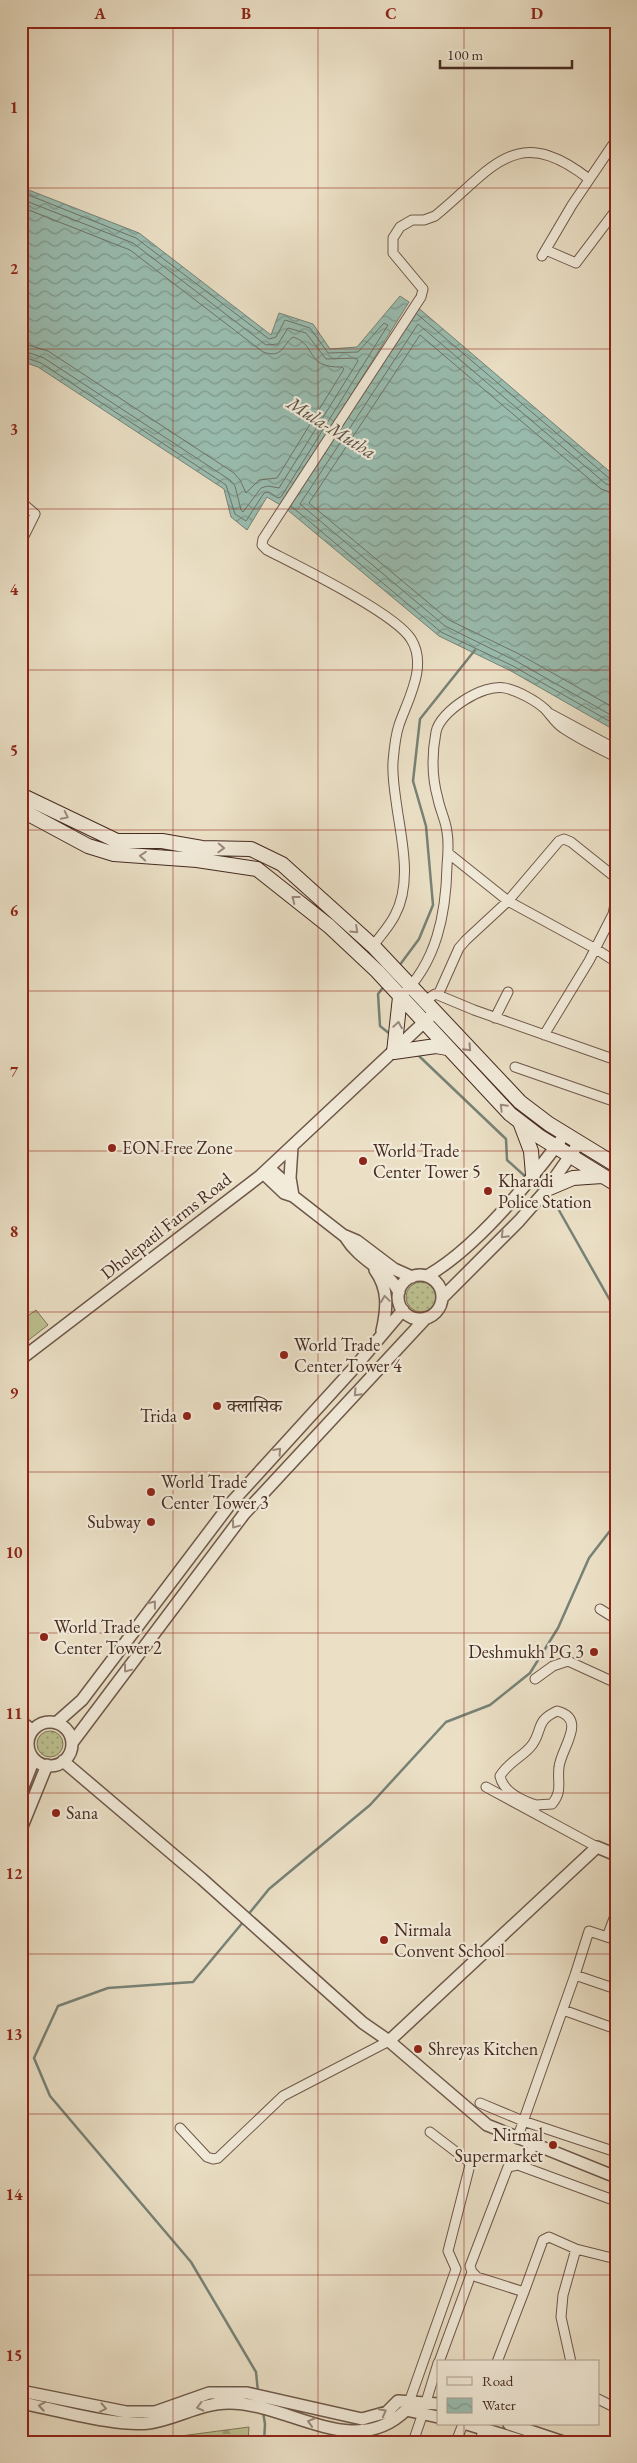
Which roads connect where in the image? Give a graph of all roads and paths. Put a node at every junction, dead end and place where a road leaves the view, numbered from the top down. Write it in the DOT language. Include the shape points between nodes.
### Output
graph roads {
  1 [pos="616,140"];
  2 [pos="589,179"];
  3 [pos="616,210"];
  4 [pos="21,502"];
  5 [pos="21,542"];
  6 [pos="549,713"];
  7 [pos="616,749"];
  8 [pos="616,757"];
  9 [pos="21,795"];
  10 [pos="21,810"];
  11 [pos="448,853"];
  12 [pos="616,878"];
  13 [pos="616,899"];
  14 [pos="508,901"];
  15 [pos="372,946"];
  16 [pos="596,949"];
  17 [pos="616,962"];
  18 [pos="390,964"];
  19 [pos="380,975"];
  20 [pos="408,983"];
  21 [pos="508,992"];
  22 [pos="397,994"];
  23 [pos="438,995"];
  24 [pos="425,1001"];
  25 [pos="435,1012"];
  26 [pos="495,1018"];
  27 [pos="425,1023"];
  28 [pos="544,1035"];
  29 [pos="447,1048"];
  30 [pos="394,1052"];
  31 [pos="616,1060"];
  32 [pos="515,1067"];
  33 [pos="616,1102"];
  34 [pos="520,1122"];
  35 [pos="565,1134"];
  36 [pos="579,1143"];
  37 [pos="292,1147"];
  38 [pos="555,1147"];
  39 [pos="570,1156"];
  40 [pos="616,1165"];
  41 [pos="266,1170"];
  42 [pos="532,1176"];
  43 [pos="602,1176"];
  44 [pos="616,1184"];
  45 [pos="292,1191"];
  46 [pos="543,1193"];
  47 [pos="346,1238"];
  48 [pos="371,1265"];
  49 [pos="427,1276"];
  50 [pos="412,1277"];
  51 [pos="399,1292"];
  52 [pos="442,1297"];
  53 [pos="403,1310"];
  54 [pos="426,1318"];
  55 [pos="381,1336"];
  56 [pos="21,1359"];
  57 [pos="600,1609"];
  58 [pos="616,1619"];
  59 [pos="535,1679"];
  60 [pos="616,1683"];
  61 [pos="21,1722"];
  62 [pos="56,1723"];
  63 [pos="32,1730"];
  64 [pos="72,1743"];
  65 [pos="34,1759"];
  66 [pos="63,1761"];
  67 [pos="47,1766"];
  68 [pos="486,1787"];
  69 [pos="21,1792"];
  70 [pos="535,1808"];
  71 [pos="21,1829"];
  72 [pos="597,1847"];
  73 [pos="616,1855"];
  74 [pos="616,1913"];
  75 [pos="612,1939"];
  76 [pos="576,1975"];
  77 [pos="616,1989"];
  78 [pos="563,2010"];
  79 [pos="616,2029"];
  80 [pos="389,2042"];
  81 [pos="480,2102"];
  82 [pos="524,2121"];
  83 [pos="180,2128"];
  84 [pos="430,2132"];
  85 [pos="517,2138"];
  86 [pos="533,2145"];
  87 [pos="616,2152"];
  88 [pos="525,2167"];
  89 [pos="616,2177"];
  90 [pos="616,2201"];
  91 [pos="576,2249"];
  92 [pos="616,2259"];
  93 [pos="472,2272"];
  94 [pos="524,2292"];
  95 [pos="440,2360"];
  96 [pos="498,2360"];
  97 [pos="571,2360"];
  98 [pos="437,2369"];
  99 [pos="21,2391"];
  100 [pos="273,2398"];
  101 [pos="600,2400"];
  102 [pos="21,2403"];
  103 [pos="437,2404"];
  104 [pos="407,2406"];
  105 [pos="425,2408"];
  106 [pos="616,2408"];
  107 [pos="272,2411"];
  108 [pos="437,2416"];
  109 [pos="462,2426"];
  110 [pos="474,2426"];
  111 [pos="515,2426"];
  112 [pos="484,2429"];
  113 [pos="513,2440"];
  114 [pos="413,2442"];
  115 [pos="456,2442"];
  116 [pos="479,2442"];
  117 [pos="526,2442"];
  118 [pos="563,2442"];
  1 -- 2 [label="street"];
  2 -- 3 [label="street" via="544,253 576,263"];
  2 -- 15 [label="street" via="572,166 528,151 492,166 435,216 412,220 400,227 393,238 393,253 423,289 417,304 263,539 262,545 267,550 383,615 413,642 417,661 416,681 399,726 392,765 403,845 402,897 390,924"];
  4 -- 5 [label="street" via="35,514"];
  6 -- 7 [label="street"];
  6 -- 8 [label="street" via="562,728"];
  6 -- 11 [label="street" via="529,698 506,688 494,687 483,690 440,721 436,731 434,781 447,830"];
  9 -- 15 [label="main road, one-way" via="117,841 162,841 202,848 251,850 290,870"];
  19 -- 10 [label="main road, one-way" via="329,926 257,869 196,860 114,854 88,846"];
  11 -- 14 [label="street"];
  11 -- 20 [label="street" via="442,923 436,943"];
  12 -- 14 [label="street" via="571,842 559,841"];
  13 -- 16 [label="street" via="613,914"];
  14 -- 16 [label="street"];
  14 -- 23 [label="street" via="459,948"];
  15 -- 18 [label="main road"];
  16 -- 17 [label="street"];
  16 -- 28 [label="street"];
  18 -- 19 [label="main road"];
  18 -- 20 [label="main road"];
  19 -- 22 [label="main road"];
  20 -- 22 [label="street"];
  20 -- 24 [label="main road"];
  21 -- 26 [label="street"];
  22 -- 27 [label="main road"];
  30 -- 22 [label="main road, one-way"];
  23 -- 24 [label="street"];
  23 -- 26 [label="street"];
  24 -- 25 [label="main road"];
  25 -- 27 [label="street, Dholepatil Farms Road"];
  25 -- 35 [label="main road, one-way" via="520,1102"];
  26 -- 28 [label="street"];
  27 -- 29 [label="main road"];
  27 -- 30 [label="street, Dholepatil Farms Road"];
  28 -- 31 [label="street"];
  29 -- 30 [label="main road" via="436,1046"];
  34 -- 29 [label="main road, one-way"];
  30 -- 37 [label="street, Dholepatil Farms Road"];
  32 -- 33 [label="street"];
  34 -- 38 [label="main road"];
  34 -- 42 [label="main road" via="531,1151"];
  35 -- 36 [label="main road"];
  35 -- 38 [label="street"];
  36 -- 39 [label="street"];
  36 -- 40 [label="main road"];
  37 -- 41 [label="street, Dholepatil Farms Road"];
  37 -- 45 [label="street"];
  38 -- 39 [label="main road"];
  38 -- 42 [label="street"];
  39 -- 43 [label="main road"];
  39 -- 46 [label="street"];
  41 -- 45 [label="street" via="284,1193"];
  41 -- 56 [label="street, Dholepatil Farms Road"];
  42 -- 49 [label="street" via="505,1208 448,1262"];
  43 -- 44 [label="main road"];
  43 -- 46 [label="main road" via="573,1178"];
  45 -- 47 [label="street"];
  46 -- 52 [label="street, one-way"];
  47 -- 48 [label="street" via="354,1251"];
  47 -- 50 [label="street" via="358,1240 394,1269"];
  48 -- 51 [label="street" via="389,1278"];
  55 -- 48 [label="street, one-way" via="386,1296"];
  49 -- 50 [label="street"];
  49 -- 52 [label="street" via="439,1286"];
  50 -- 51 [label="street" via="404,1282"];
  51 -- 53 [label="street"];
  52 -- 54 [label="street" via="436,1312"];
  53 -- 54 [label="street" via="413,1318"];
  53 -- 55 [label="street"];
  54 -- 64 [label="street, one-way" via="244,1514"];
  62 -- 55 [label="street, one-way" via="82,1700 230,1503"];
  57 -- 58 [label="street"];
  59 -- 60 [label="street" via="553,1666 568,1661"];
  61 -- 63 [label="street"];
  62 -- 63 [label="street" via="45,1722"];
  62 -- 64 [label="street" via="66,1729"];
  63 -- 65 [label="street" via="28,1747"];
  64 -- 66 [label="street"];
  65 -- 67 [label="street"];
  65 -- 69 [label="street"];
  66 -- 67 [label="street"];
  66 -- 80 [label="street" via="202,1879 362,2023"];
  67 -- 71 [label="street"];
  68 -- 70 [label="street"];
  70 -- 70 [label="street" via="506,1790 500,1776 510,1762 531,1747 542,1720 557,1711 572,1721 571,1734 559,1766 560,1788 552,1804"];
  70 -- 72 [label="street"];
  72 -- 73 [label="street"];
  72 -- 80 [label="street"];
  74 -- 75 [label="street"];
  75 -- 76 [label="street" via="589,1931"];
  76 -- 77 [label="street"];
  76 -- 78 [label="street"];
  78 -- 79 [label="street"];
  78 -- 82 [label="street"];
  80 -- 83 [label="street" via="283,2096 218,2158 208,2157"];
  80 -- 85 [label="street" via="487,2124"];
  81 -- 82 [label="street"];
  82 -- 85 [label="street"];
  82 -- 87 [label="street"];
  84 -- 104 [label="street" via="470,2165 448,2251 456,2269"];
  85 -- 86 [label="street"];
  86 -- 88 [label="street"];
  86 -- 89 [label="street"];
  88 -- 90 [label="street"];
  88 -- 93 [label="street" via="513,2164 505,2172 470,2266"];
  91 -- 92 [label="street"];
  91 -- 94 [label="street" via="549,2237 543,2240"];
  91 -- 97 [label="street" via="563,2294 561,2317"];
  93 -- 94 [label="street" via="477,2277"];
  93 -- 95 [label="street"];
  94 -- 96 [label="street"];
  98 -- 105 [label="street"];
  99 -- 100 [label="street, one-way" via="126,2412 155,2412 208,2393 247,2393"];
  100 -- 104 [label="street, one-way" via="362,2419 387,2412 398,2401"];
  100 -- 107 [label="street"];
  101 -- 106 [label="street"];
  107 -- 102 [label="street, one-way" via="230,2402 201,2405 168,2418 128,2424"];
  103 -- 105 [label="street"];
  104 -- 105 [label="street"];
  104 -- 107 [label="street, one-way" via="395,2421 378,2430 355,2432"];
  105 -- 108 [label="street"];
  105 -- 114 [label="street"];
  109 -- 115 [label="street"];
  110 -- 112 [label="street"];
  111 -- 118 [label="street"];
  112 -- 113 [label="street"];
  112 -- 116 [label="street"];
  113 -- 117 [label="street"];
}
